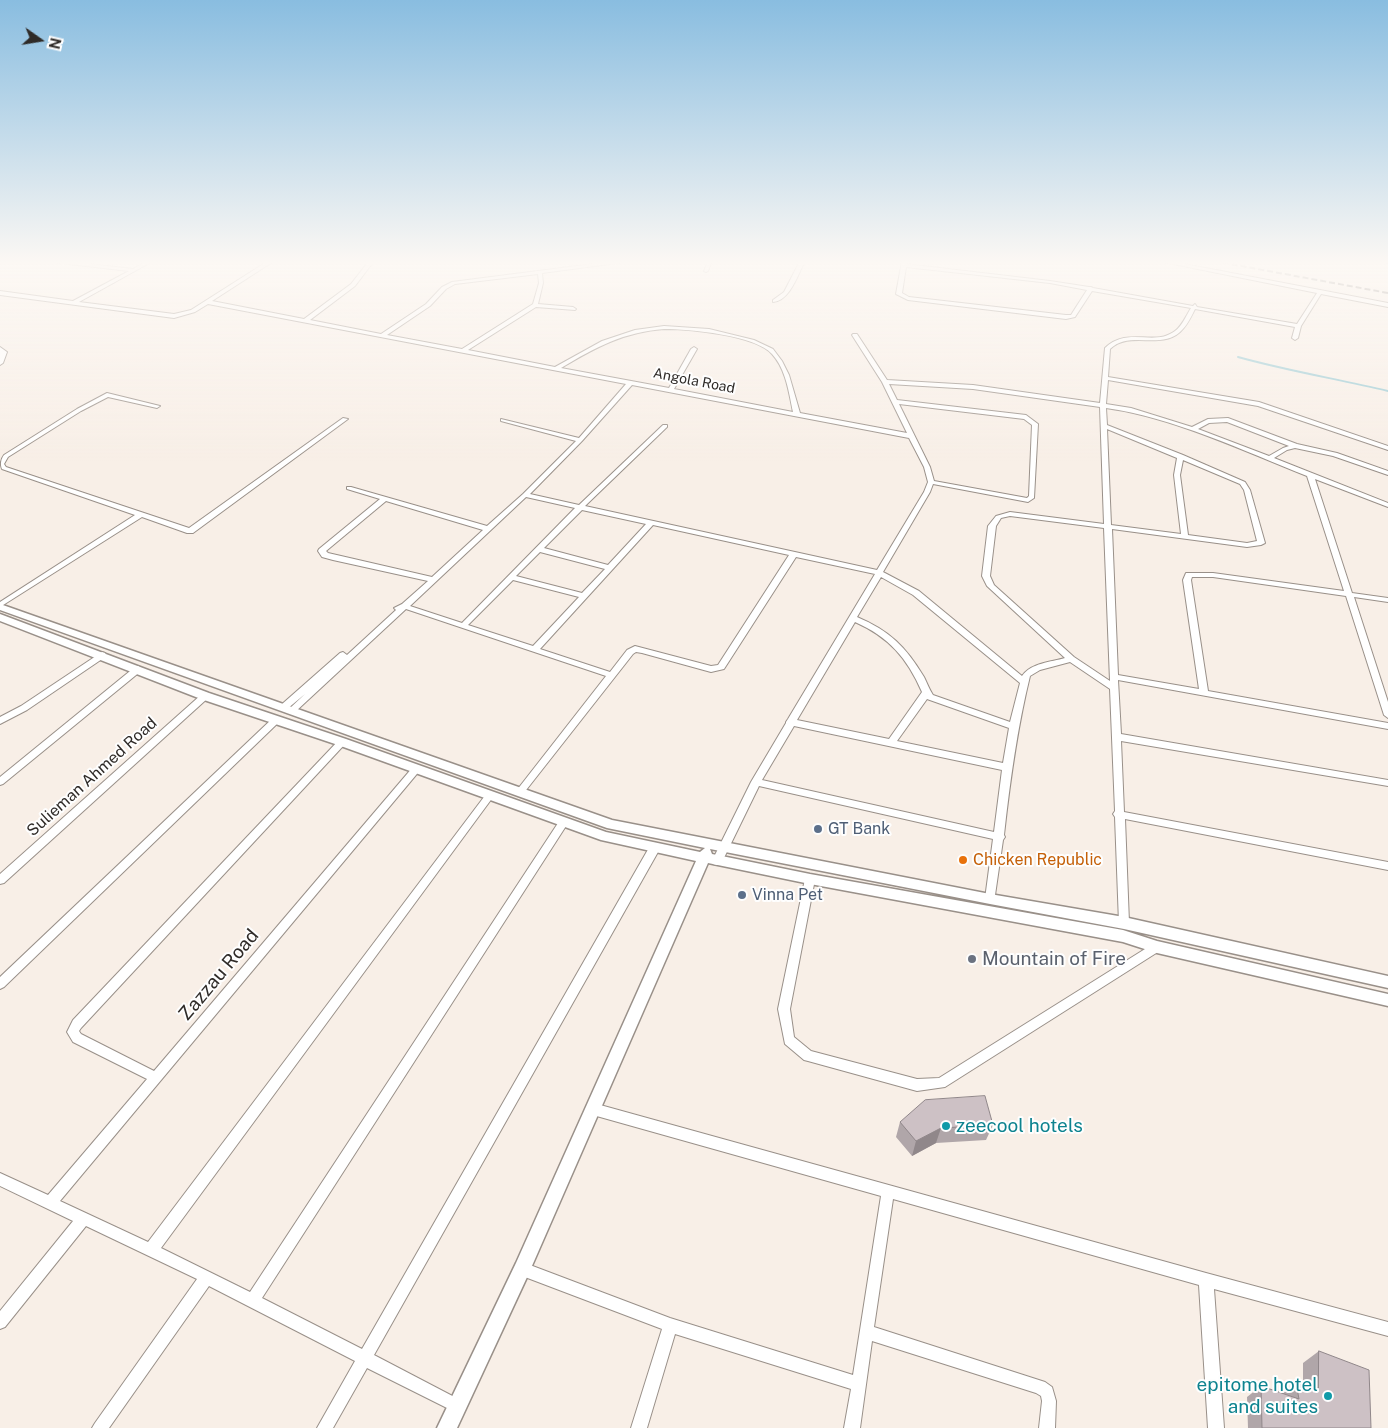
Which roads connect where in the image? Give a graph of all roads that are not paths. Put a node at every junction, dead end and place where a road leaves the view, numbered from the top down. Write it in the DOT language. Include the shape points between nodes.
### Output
graph roads {
  1 [pos="339,328"];
  2 [pos="393,328"];
  3 [pos="499,328"];
  4 [pos="1180,328"];
  5 [pos="1298,328"];
  6 [pos="854,334"];
  7 [pos="381,336"];
  8 [pos="1295,338"];
  9 [pos="0,349"];
  10 [pos="694,349"];
  11 [pos="462,351"];
  12 [pos="0,363"];
  13 [pos="557,368"];
  14 [pos="1105,378"];
  15 [pos="631,382"];
  16 [pos="885,382"];
  17 [pos="671,390"];
  18 [pos="895,402"];
  19 [pos="1103,405"];
  20 [pos="157,406"];
  21 [pos="797,414"];
  22 [pos="345,419"];
  23 [pos="503,420"];
  24 [pos="665,426"];
  25 [pos="1105,426"];
  26 [pos="1193,429"];
  27 [pos="911,436"];
  28 [pos="580,440"];
  29 [pos="1295,446"];
  30 [pos="1388,448"];
  31 [pos="1181,456"];
  32 [pos="1269,458"];
  33 [pos="1388,473"];
  34 [pos="1310,475"];
  35 [pos="931,482"];
  36 [pos="349,488"];
  37 [pos="525,495"];
  38 [pos="385,498"];
  39 [pos="1023,501"];
  40 [pos="1388,505"];
  41 [pos="581,507"];
  42 [pos="140,515"];
  43 [pos="1027,516"];
  44 [pos="651,523"];
  45 [pos="1109,526"];
  46 [pos="488,529"];
  47 [pos="1185,536"];
  48 [pos="539,549"];
  49 [pos="794,554"];
  50 [pos="610,568"];
  51 [pos="879,573"];
  52 [pos="511,577"];
  53 [pos="431,579"];
  54 [pos="1349,594"];
  55 [pos="584,596"];
  56 [pos="1388,600"];
  57 [pos="0,606"];
  58 [pos="403,606"];
  59 [pos="0,617"];
  60 [pos="853,618"];
  61 [pos="462,626"];
  62 [pos="535,649"];
  63 [pos="102,655"];
  64 [pos="1071,659"];
  65 [pos="138,669"];
  66 [pos="180,672"];
  67 [pos="611,675"];
  68 [pos="1115,677"];
  69 [pos="169,682"];
  70 [pos="1024,682"];
  71 [pos="1115,688"];
  72 [pos="926,693"];
  73 [pos="1204,693"];
  74 [pos="205,696"];
  75 [pos="288,709"];
  76 [pos="1388,715"];
  77 [pos="276,720"];
  78 [pos="0,722"];
  79 [pos="790,722"];
  80 [pos="1388,726"];
  81 [pos="1015,727"];
  82 [pos="1118,737"];
  83 [pos="342,742"];
  84 [pos="891,743"];
  85 [pos="1006,767"];
  86 [pos="416,769"];
  87 [pos="0,782"];
  88 [pos="756,782"];
  89 [pos="1388,783"];
  90 [pos="520,792"];
  91 [pos="490,795"];
  92 [pos="1118,814"];
  93 [pos="563,823"];
  94 [pos="1000,837"];
  95 [pos="654,849"];
  96 [pos="713,853"];
  97 [pos="1388,866"];
  98 [pos="810,879"];
  99 [pos="0,880"];
  100 [pos="990,899"];
  101 [pos="1124,923"];
  102 [pos="1157,947"];
  103 [pos="1388,982"];
  104 [pos="0,984"];
  105 [pos="1388,1000"];
  106 [pos="155,1077"];
  107 [pos="593,1110"];
  108 [pos="0,1179"];
  109 [pos="888,1191"];
  110 [pos="50,1203"];
  111 [pos="84,1218"];
  112 [pos="151,1250"];
  113 [pos="522,1269"];
  114 [pos="208,1277"];
  115 [pos="1206,1280"];
  116 [pos="252,1301"];
  117 [pos="0,1322"];
  118 [pos="670,1326"];
  119 [pos="1388,1329"];
  120 [pos="868,1332"];
  121 [pos="364,1358"];
  122 [pos="858,1384"];
  123 [pos="457,1406"];
  124 [pos="100,1428"];
  125 [pos="325,1428"];
  126 [pos="447,1428"];
  127 [pos="639,1428"];
  128 [pos="852,1428"];
  129 [pos="1047,1428"];
  130 [pos="1216,1428"];
  1 -- 7 [label="street, Angola Road"];
  2 -- 7 [label="street"];
  3 -- 11 [label="street"];
  4 -- 14 [label="street" via="1167,337 1112,342 1107,349"];
  5 -- 8 [label="street"];
  6 -- 16 [label="street"];
  7 -- 11 [label="street, Angola Road"];
  9 -- 12 [label="street" via="4,352"];
  10 -- 17 [label="street"];
  11 -- 13 [label="street, Angola Road"];
  13 -- 15 [label="street, Angola Road"];
  13 -- 21 [label="street" via="591,348 631,332 679,328 714,332 755,342 773,352 789,380"];
  14 -- 19 [label="street"];
  14 -- 30 [label="street" via="1259,404"];
  15 -- 17 [label="street, Angola Road"];
  15 -- 28 [label="street"];
  16 -- 18 [label="street"];
  16 -- 19 [label="street" via="973,387"];
  17 -- 21 [label="street, Angola Road"];
  18 -- 27 [label="street"];
  18 -- 39 [label="street" via="1032,420 1035,424 1032,497"];
  19 -- 25 [label="street"];
  19 -- 26 [label="street" via="1151,415"];
  20 -- 42 [label="street" via="107,395 6,456 1,464 4,468"];
  21 -- 27 [label="street, Angola Road"];
  22 -- 42 [label="street" via="194,529 185,530"];
  23 -- 28 [label="street"];
  24 -- 41 [label="street"];
  25 -- 31 [label="street"];
  25 -- 45 [label="street"];
  26 -- 29 [label="street" via="1208,421 1228,420"];
  26 -- 32 [label="street"];
  27 -- 35 [label="street"];
  28 -- 37 [label="street"];
  29 -- 32 [label="street"];
  29 -- 33 [label="street" via="1335,454"];
  31 -- 47 [label="street" via="1177,475"];
  31 -- 47 [label="street" via="1243,483 1248,490 1261,543 1247,545"];
  32 -- 34 [label="street"];
  34 -- 40 [label="street"];
  34 -- 54 [label="street"];
  35 -- 39 [label="street"];
  35 -- 51 [label="street"];
  36 -- 38 [label="street"];
  37 -- 41 [label="street"];
  37 -- 46 [label="street"];
  38 -- 46 [label="street"];
  38 -- 53 [label="street" via="322,550 333,558"];
  39 -- 43 [label="street"];
  41 -- 44 [label="street"];
  41 -- 48 [label="street"];
  42 -- 57 [label="street"];
  43 -- 45 [label="street"];
  43 -- 64 [label="street" via="1001,515 995,520 986,576 990,586 1002,598"];
  44 -- 49 [label="street"];
  44 -- 50 [label="street"];
  45 -- 47 [label="street"];
  45 -- 68 [label="street"];
  46 -- 53 [label="street"];
  48 -- 50 [label="street"];
  48 -- 52 [label="street"];
  49 -- 51 [label="street"];
  49 -- 67 [label="street" via="721,667 711,669 635,649"];
  50 -- 55 [label="street"];
  51 -- 60 [label="street"];
  51 -- 70 [label="street" via="916,593"];
  52 -- 55 [label="street"];
  52 -- 61 [label="street"];
  53 -- 58 [label="street"];
  54 -- 56 [label="street"];
  54 -- 73 [label="street" via="1213,575 1189,575 1187,580"];
  54 -- 76 [label="street"];
  55 -- 62 [label="street"];
  57 -- 66 [label="street"];
  58 -- 61 [label="street"];
  58 -- 75 [label="street"];
  59 -- 63 [label="street"];
  60 -- 72 [label="street" via="879,629 893,640 920,677"];
  60 -- 79 [label="street"];
  61 -- 62 [label="street"];
  62 -- 67 [label="street"];
  63 -- 65 [label="street"];
  63 -- 78 [label="street"];
  64 -- 70 [label="street" via="1037,668 1026,675"];
  64 -- 71 [label="street"];
  65 -- 69 [label="street"];
  65 -- 87 [label="street"];
  66 -- 69 [label="street"];
  66 -- 75 [label="street"];
  67 -- 90 [label="street"];
  68 -- 71 [label="street"];
  68 -- 73 [label="street"];
  69 -- 74 [label="street"];
  70 -- 81 [label="street"];
  71 -- 82 [label="street"];
  72 -- 81 [label="street" via="936,701"];
  72 -- 84 [label="street"];
  73 -- 80 [label="street"];
  74 -- 77 [label="street"];
  74 -- 99 [label="street, Sulieman Ahmed Road"];
  75 -- 90 [label="street"];
  77 -- 83 [label="street"];
  77 -- 104 [label="street"];
  79 -- 84 [label="street"];
  79 -- 88 [label="street"];
  81 -- 85 [label="street"];
  82 -- 89 [label="street"];
  82 -- 92 [label="street"];
  83 -- 86 [label="street"];
  83 -- 106 [label="street" via="77,1024 73,1032 76,1038"];
  84 -- 85 [label="street"];
  85 -- 94 [label="street"];
  86 -- 91 [label="street"];
  86 -- 106 [label="street, Zazzau Road"];
  88 -- 94 [label="street"];
  88 -- 96 [label="street"];
  90 -- 96 [label="street" via="611,825"];
  91 -- 93 [label="street"];
  91 -- 112 [label="street"];
  92 -- 97 [label="street"];
  92 -- 101 [label="street"];
  93 -- 95 [label="street"];
  93 -- 116 [label="street"];
  94 -- 100 [label="street"];
  95 -- 96 [label="street"];
  95 -- 121 [label="street"];
  96 -- 98 [label="street"];
  96 -- 100 [label="street"];
  96 -- 107 [label="street"];
  98 -- 102 [label="street" via="1114,935"];
  98 -- 102 [label="street" via="784,1009 789,1040 808,1056 917,1084 942,1083"];
  100 -- 101 [label="street"];
  101 -- 103 [label="street"];
  102 -- 105 [label="street"];
  106 -- 110 [label="street, Zazzau Road"];
  107 -- 109 [label="street"];
  107 -- 113 [label="street"];
  108 -- 110 [label="street"];
  109 -- 115 [label="street"];
  109 -- 120 [label="street"];
  110 -- 111 [label="street"];
  111 -- 112 [label="street"];
  111 -- 117 [label="street"];
  112 -- 114 [label="street"];
  113 -- 118 [label="street"];
  113 -- 123 [label="street"];
  114 -- 116 [label="street"];
  114 -- 124 [label="street"];
  115 -- 119 [label="street"];
  115 -- 130 [label="street"];
  116 -- 121 [label="street"];
  118 -- 122 [label="street"];
  118 -- 127 [label="street"];
  120 -- 122 [label="street"];
  120 -- 129 [label="street" via="1040,1387 1047,1392 1049,1401"];
  121 -- 123 [label="street"];
  121 -- 125 [label="street"];
  122 -- 128 [label="street"];
  123 -- 126 [label="street"];
}
